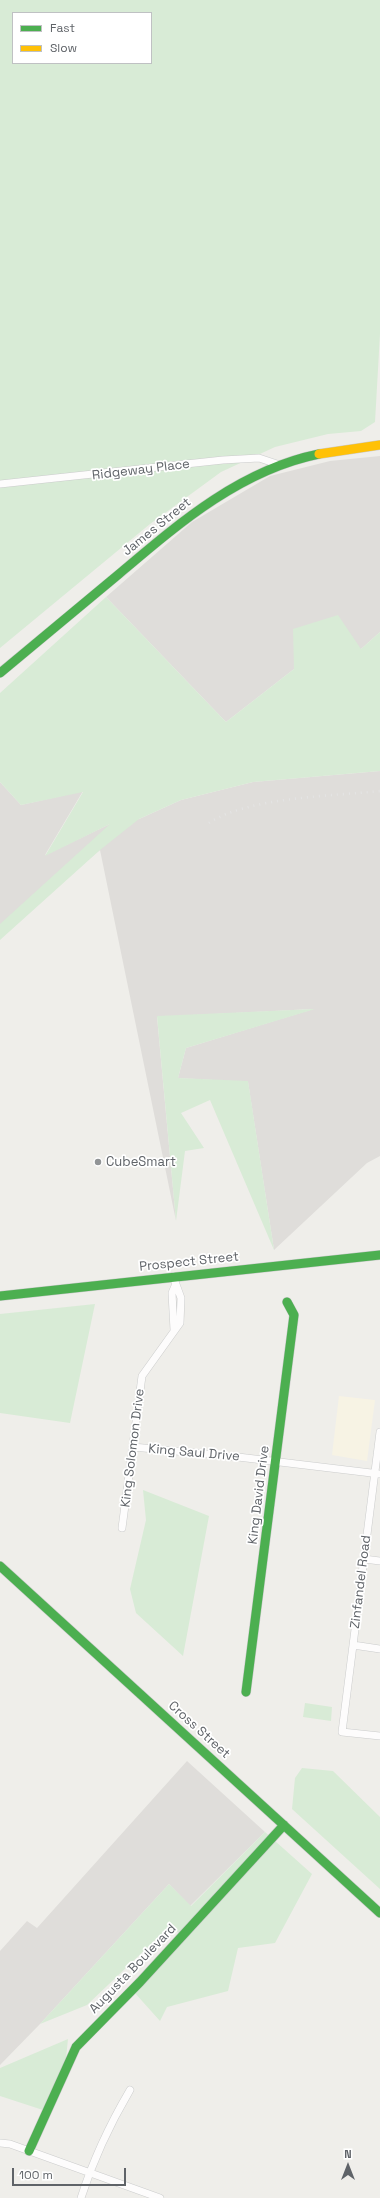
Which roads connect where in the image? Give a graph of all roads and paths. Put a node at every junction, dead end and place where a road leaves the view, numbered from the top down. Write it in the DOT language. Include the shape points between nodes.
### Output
graph roads {
  1 [pos="380,445"];
  2 [pos="280,465"];
  3 [pos="0,484"];
  4 [pos="0,673"];
  5 [pos="380,1255"];
  6 [pos="173,1276"];
  7 [pos="0,1296"];
  8 [pos="287,1302"];
  9 [pos="380,1432"];
  10 [pos="133,1447"];
  11 [pos="276,1461"];
  12 [pos="377,1474"];
  13 [pos="122,1528"];
  14 [pos="364,1559"];
  15 [pos="380,1561"];
  16 [pos="0,1566"];
  17 [pos="353,1645"];
  18 [pos="380,1649"];
  19 [pos="246,1692"];
  20 [pos="380,1736"];
  21 [pos="284,1825"];
  22 [pos="380,1913"];
  23 [pos="130,2090"];
  24 [pos="0,2143"];
  25 [pos="29,2151"];
  26 [pos="89,2172"];
  27 [pos="80,2198"];
  28 [pos="160,2198"];
  1 -- 2 [label="street, James Street" via="317,454"];
  2 -- 3 [label="street, Ridgeway Place" via="259,458 223,460"];
  2 -- 4 [label="street, James Street" via="246,480 187,517"];
  5 -- 6 [label="street, Prospect Street"];
  6 -- 7 [label="street, Prospect Street"];
  6 -- 10 [label="street, King Solomon Drive" via="181,1298 180,1324 142,1376"];
  8 -- 11 [label="street, King David Drive" via="294,1315"];
  9 -- 12 [label="street, Zinfandel Road"];
  10 -- 11 [label="street, King Saul Drive"];
  10 -- 13 [label="street, King Solomon Drive"];
  11 -- 12 [label="street, King Saul Drive"];
  11 -- 19 [label="street, King David Drive"];
  12 -- 14 [label="street, Zinfandel Road"];
  14 -- 15 [label="street"];
  14 -- 17 [label="street, Zinfandel Road"];
  16 -- 21 [label="street, Cross Street"];
  17 -- 18 [label="street"];
  17 -- 20 [label="street, Zinfandel Road" via="342,1732"];
  21 -- 22 [label="street, Cross Street"];
  21 -- 25 [label="street, Augusta Boulevard" via="140,1982 76,2047"];
  23 -- 26 [label="street"];
  24 -- 25 [label="street"];
  25 -- 26 [label="street"];
  26 -- 27 [label="street"];
  26 -- 28 [label="street"];
}
